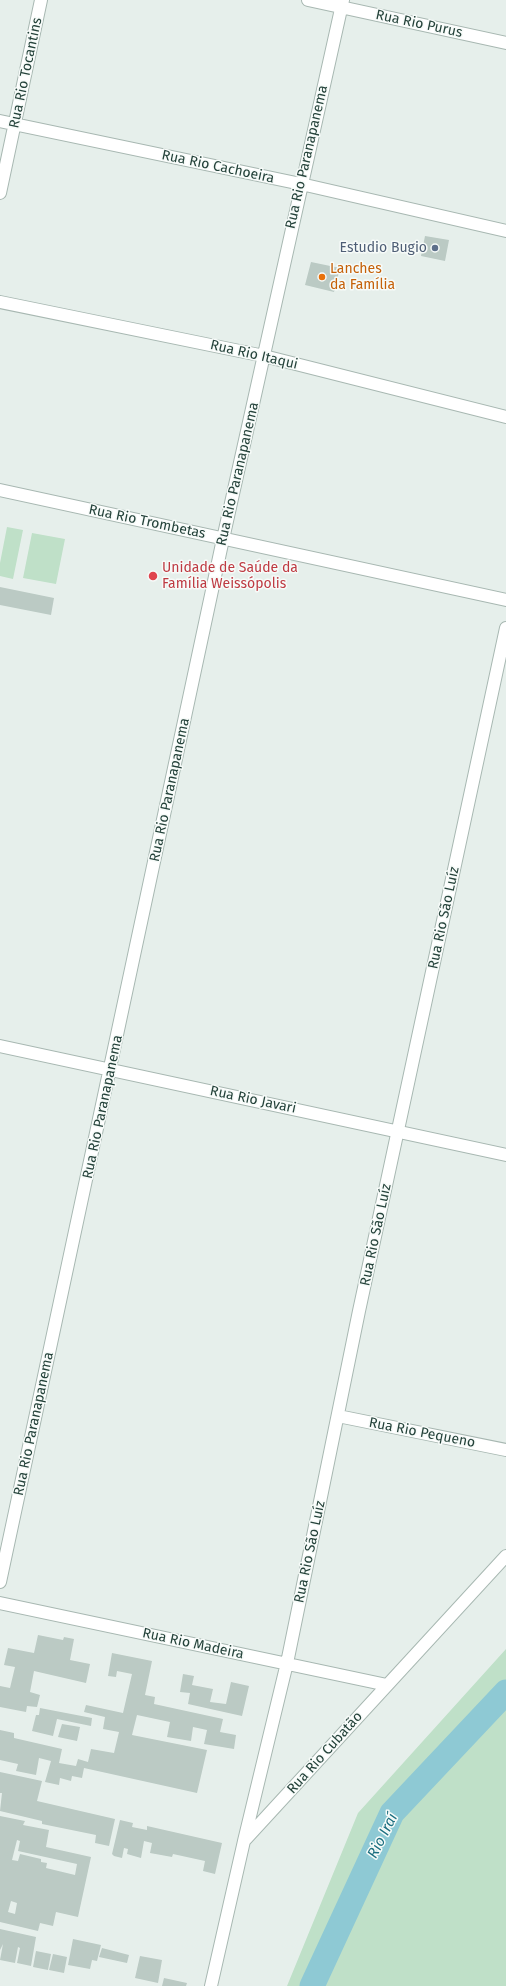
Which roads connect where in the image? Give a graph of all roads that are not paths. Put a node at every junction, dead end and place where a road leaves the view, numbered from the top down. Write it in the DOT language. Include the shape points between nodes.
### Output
graph roads {
  1 [pos="42,0"];
  2 [pos="308,0"];
  3 [pos="342,4"];
  4 [pos="506,43"];
  5 [pos="0,122"];
  6 [pos="15,125"];
  7 [pos="301,184"];
  8 [pos="0,193"];
  9 [pos="506,231"];
  10 [pos="0,302"];
  11 [pos="264,356"];
  12 [pos="506,417"];
  13 [pos="0,490"];
  14 [pos="223,539"];
  15 [pos="506,600"];
  16 [pos="506,628"];
  17 [pos="0,1046"];
  18 [pos="111,1070"];
  19 [pos="398,1132"];
  20 [pos="506,1155"];
  21 [pos="338,1416"];
  22 [pos="506,1450"];
  23 [pos="506,1556"];
  24 [pos="0,1582"];
  25 [pos="0,1602"];
  26 [pos="287,1663"];
  27 [pos="387,1685"];
  28 [pos="244,1841"];
  29 [pos="211,1986"];
  1 -- 6 [label="street, Rua Rio Tocantins"];
  2 -- 3 [label="street, Rua Rio Purus"];
  3 -- 4 [label="street, Rua Rio Purus"];
  3 -- 7 [label="street, Rua Rio Paranapanema"];
  5 -- 6 [label="street, Rua Rio Cachoeira"];
  6 -- 7 [label="street, Rua Rio Cachoeira"];
  6 -- 8 [label="street, Rua Rio Tocantins"];
  7 -- 9 [label="street, Rua Rio Cachoeira"];
  7 -- 11 [label="street, Rua Rio Paranapanema"];
  10 -- 11 [label="street, Rua Rio Itaqui"];
  11 -- 12 [label="street, Rua Rio Itaqui"];
  11 -- 14 [label="street, Rua Rio Paranapanema"];
  13 -- 14 [label="street, Rua Rio Trombetas"];
  14 -- 15 [label="street, Rua Rio Trombetas"];
  14 -- 18 [label="street, Rua Rio Paranapanema"];
  16 -- 19 [label="street, Rua Rio São Luíz"];
  17 -- 18 [label="street, Rua Rio Javari"];
  18 -- 19 [label="street, Rua Rio Javari"];
  18 -- 24 [label="street, Rua Rio Paranapanema"];
  19 -- 20 [label="street, Rua Rio Javari"];
  19 -- 21 [label="street, Rua Rio São Luíz"];
  21 -- 22 [label="street, Rua Rio Pequeno"];
  21 -- 26 [label="street, Rua Rio São Luíz"];
  23 -- 27 [label="street, Rua Rio Cubatão"];
  25 -- 26 [label="street, Rua Rio Madeira"];
  26 -- 27 [label="street, Rua Rio Madeira"];
  26 -- 28 [label="street, Rua Rio São Luíz"];
  27 -- 28 [label="street, Rua Rio Cubatão"];
  28 -- 29 [label="street, Rua Rio Cubatão"];
}
